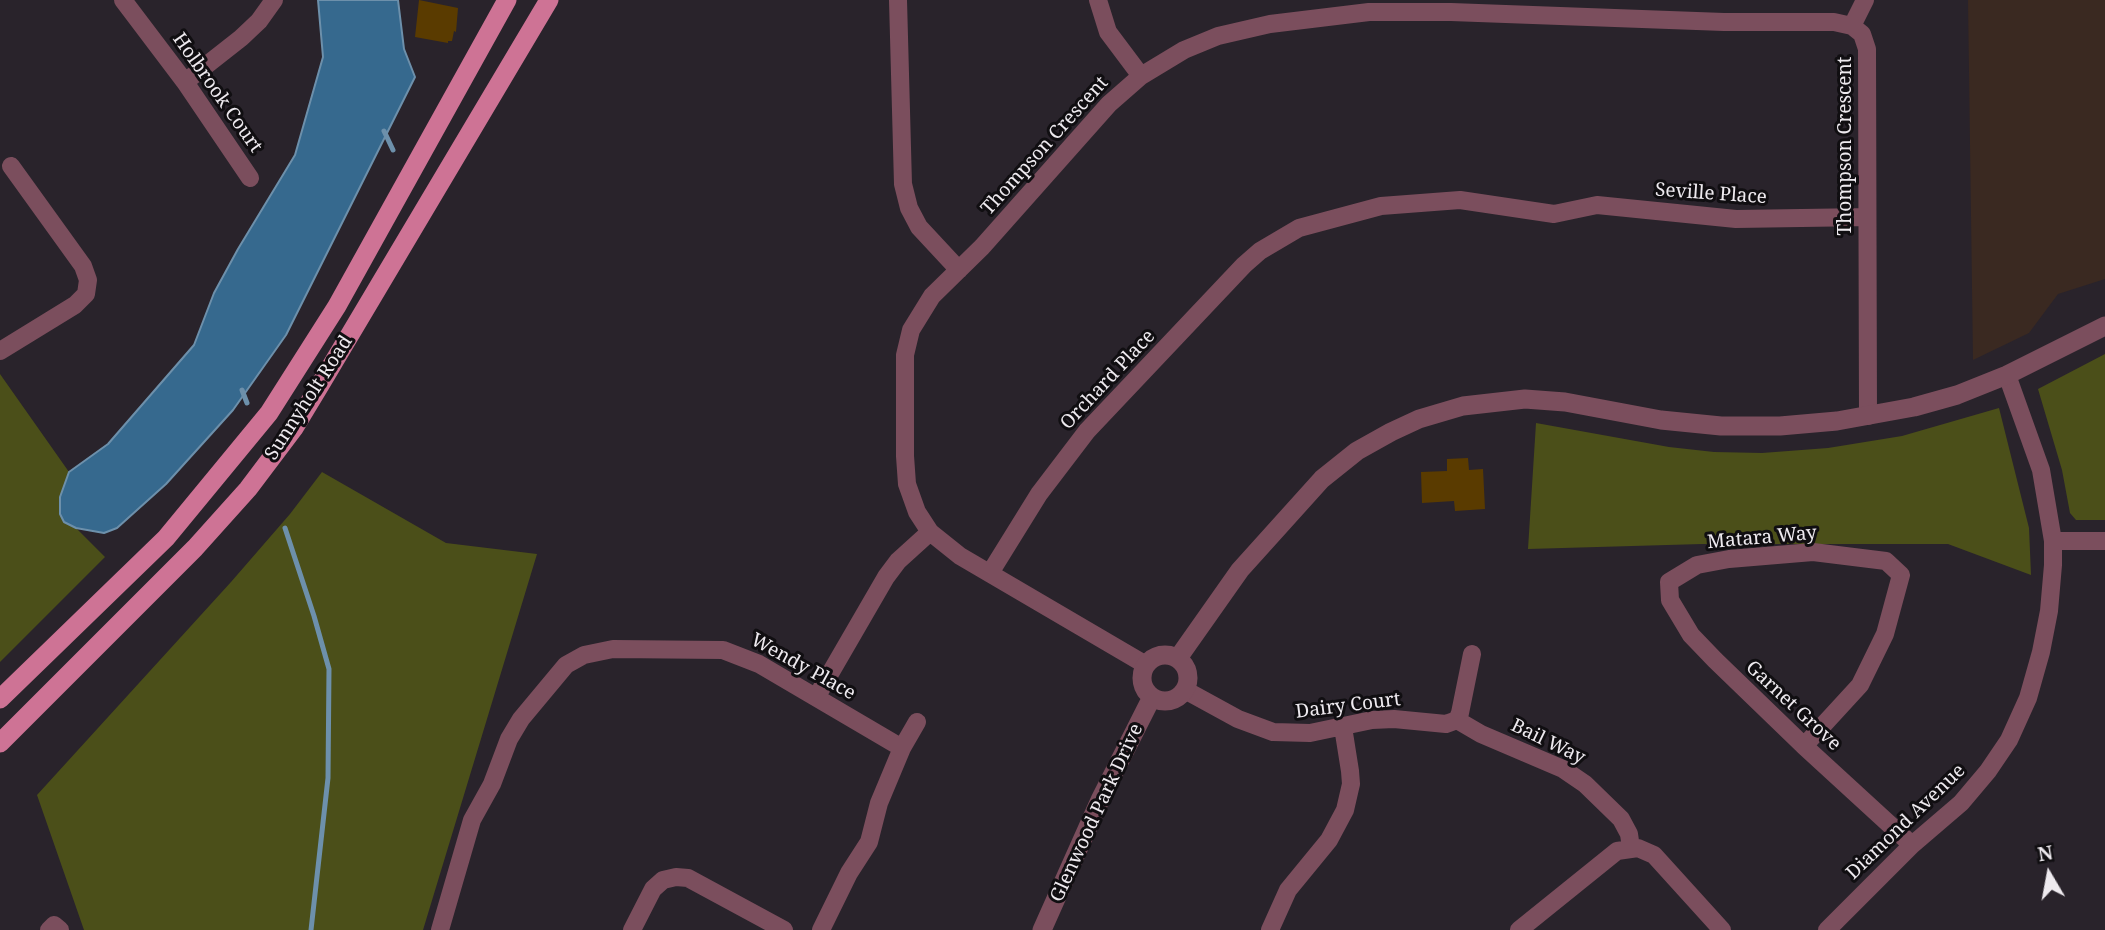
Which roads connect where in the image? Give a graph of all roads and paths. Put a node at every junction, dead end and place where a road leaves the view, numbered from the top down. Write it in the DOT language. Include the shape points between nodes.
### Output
graph roads {
  1 [pos="123,0"];
  2 [pos="274,0"];
  3 [pos="506,0"];
  4 [pos="549,0"];
  5 [pos="898,0"];
  6 [pos="1098,0"];
  7 [pos="1865,0"];
  8 [pos="1852,26"];
  9 [pos="1141,76"];
  10 [pos="185,82"];
  11 [pos="11,166"];
  12 [pos="250,178"];
  13 [pos="1554,214"];
  14 [pos="1867,217"];
  15 [pos="959,270"];
  16 [pos="2105,326"];
  17 [pos="0,351"];
  18 [pos="2007,375"];
  19 [pos="1868,416"];
  20 [pos="930,532"];
  21 [pos="2053,541"];
  22 [pos="2105,541"];
  23 [pos="990,573"];
  24 [pos="1669,582"];
  25 [pos="1472,654"];
  26 [pos="1178,658"];
  27 [pos="1146,665"];
  28 [pos="1185,690"];
  29 [pos="817,696"];
  30 [pos="1152,697"];
  31 [pos="0,699"];
  32 [pos="1457,720"];
  33 [pos="916,722"];
  34 [pos="1343,727"];
  35 [pos="0,743"];
  36 [pos="1804,746"];
  37 [pos="902,748"];
  38 [pos="1912,845"];
  39 [pos="1631,848"];
  40 [pos="1522,926"];
  41 [pos="440,930"];
  42 [pos="632,930"];
  43 [pos="784,930"];
  44 [pos="821,930"];
  45 [pos="1042,930"];
  46 [pos="1270,930"];
  47 [pos="1722,930"];
  48 [pos="1826,930"];
  1 -- 10 [label="street, Holbrook Court"];
  2 -- 10 [label="street" via="241,38"];
  3 -- 31 [label="main road, Sunnyholt Road" via="321,335 270,413 166,538"];
  4 -- 35 [label="main road, Sunnyholt Road" via="320,385 248,489"];
  5 -- 15 [label="street" via="902,184 919,227"];
  6 -- 9 [label="street" via="1108,32"];
  7 -- 8 [label="street"];
  8 -- 9 [label="street, Thompson Crescent" via="1835,22 1356,13 1218,36"];
  8 -- 14 [label="street, Thompson Crescent" via="1862,34 1867,49"];
  9 -- 15 [label="street, Thompson Crescent" via="1109,104"];
  10 -- 12 [label="street, Holbrook Court"];
  11 -- 17 [label="street" via="96,289"];
  13 -- 14 [label="street, Seville Place" via="1597,205 1735,219"];
  13 -- 23 [label="street, Orchard Place" via="1460,200 1404,203 1306,225 1260,251 1087,431 1045,485"];
  14 -- 19 [label="street, Thompson Crescent"];
  15 -- 20 [label="street, Thompson Crescent" via="924,306 905,355 907,484"];
  16 -- 18 [label="street"];
  18 -- 19 [label="street" via="1957,395"];
  18 -- 21 [label="street, Diamond Avenue" via="2035,448"];
  19 -- 26 [label="street" via="1807,424 1721,426 1525,399 1482,402 1429,416 1357,451 1322,479 1240,570"];
  20 -- 23 [label="street, Thompson Crescent"];
  20 -- 29 [label="street" via="886,577"];
  21 -- 22 [label="street"];
  21 -- 38 [label="street, Diamond Avenue" via="2041,652 2028,698 2009,740 1961,803"];
  23 -- 27 [label="street, Thompson Crescent"];
  24 -- 36 [label="street, Garnet Grove" via="1670,600 1691,635"];
  24 -- 36 [label="street, Matara Way" via="1697,565 1813,552 1886,561 1901,575 1885,634 1860,685"];
  25 -- 32 [label="street"];
  26 -- 27 [label="street" via="1163,655"];
  26 -- 28 [label="street" via="1188,671"];
  27 -- 30 [label="street" via="1142,683"];
  28 -- 30 [label="street" via="1172,701"];
  28 -- 34 [label="street, Dairy Court" via="1273,732 1310,733"];
  29 -- 37 [label="street, Wendy Place"];
  29 -- 41 [label="street, Wendy Place" via="753,660 723,650 613,649 566,665 509,739 472,820"];
  30 -- 45 [label="street, Glenwood Park Drive"];
  32 -- 34 [label="street, Dairy Court" via="1446,724 1372,720"];
  32 -- 39 [label="street, Bail Way" via="1563,769 1585,784 1621,819"];
  33 -- 37 [label="street"];
  34 -- 46 [label="street" via="1351,784 1345,810 1334,832 1294,881"];
  36 -- 38 [label="street, Garnet Grove"];
  37 -- 44 [label="street" via="879,803 870,842"];
  38 -- 48 [label="street, Diamond Avenue"];
  39 -- 40 [label="street" via="1617,851"];
  39 -- 47 [label="street" via="1654,855"];
  42 -- 43 [label="street" via="653,889 676,877 688,878"];
}
